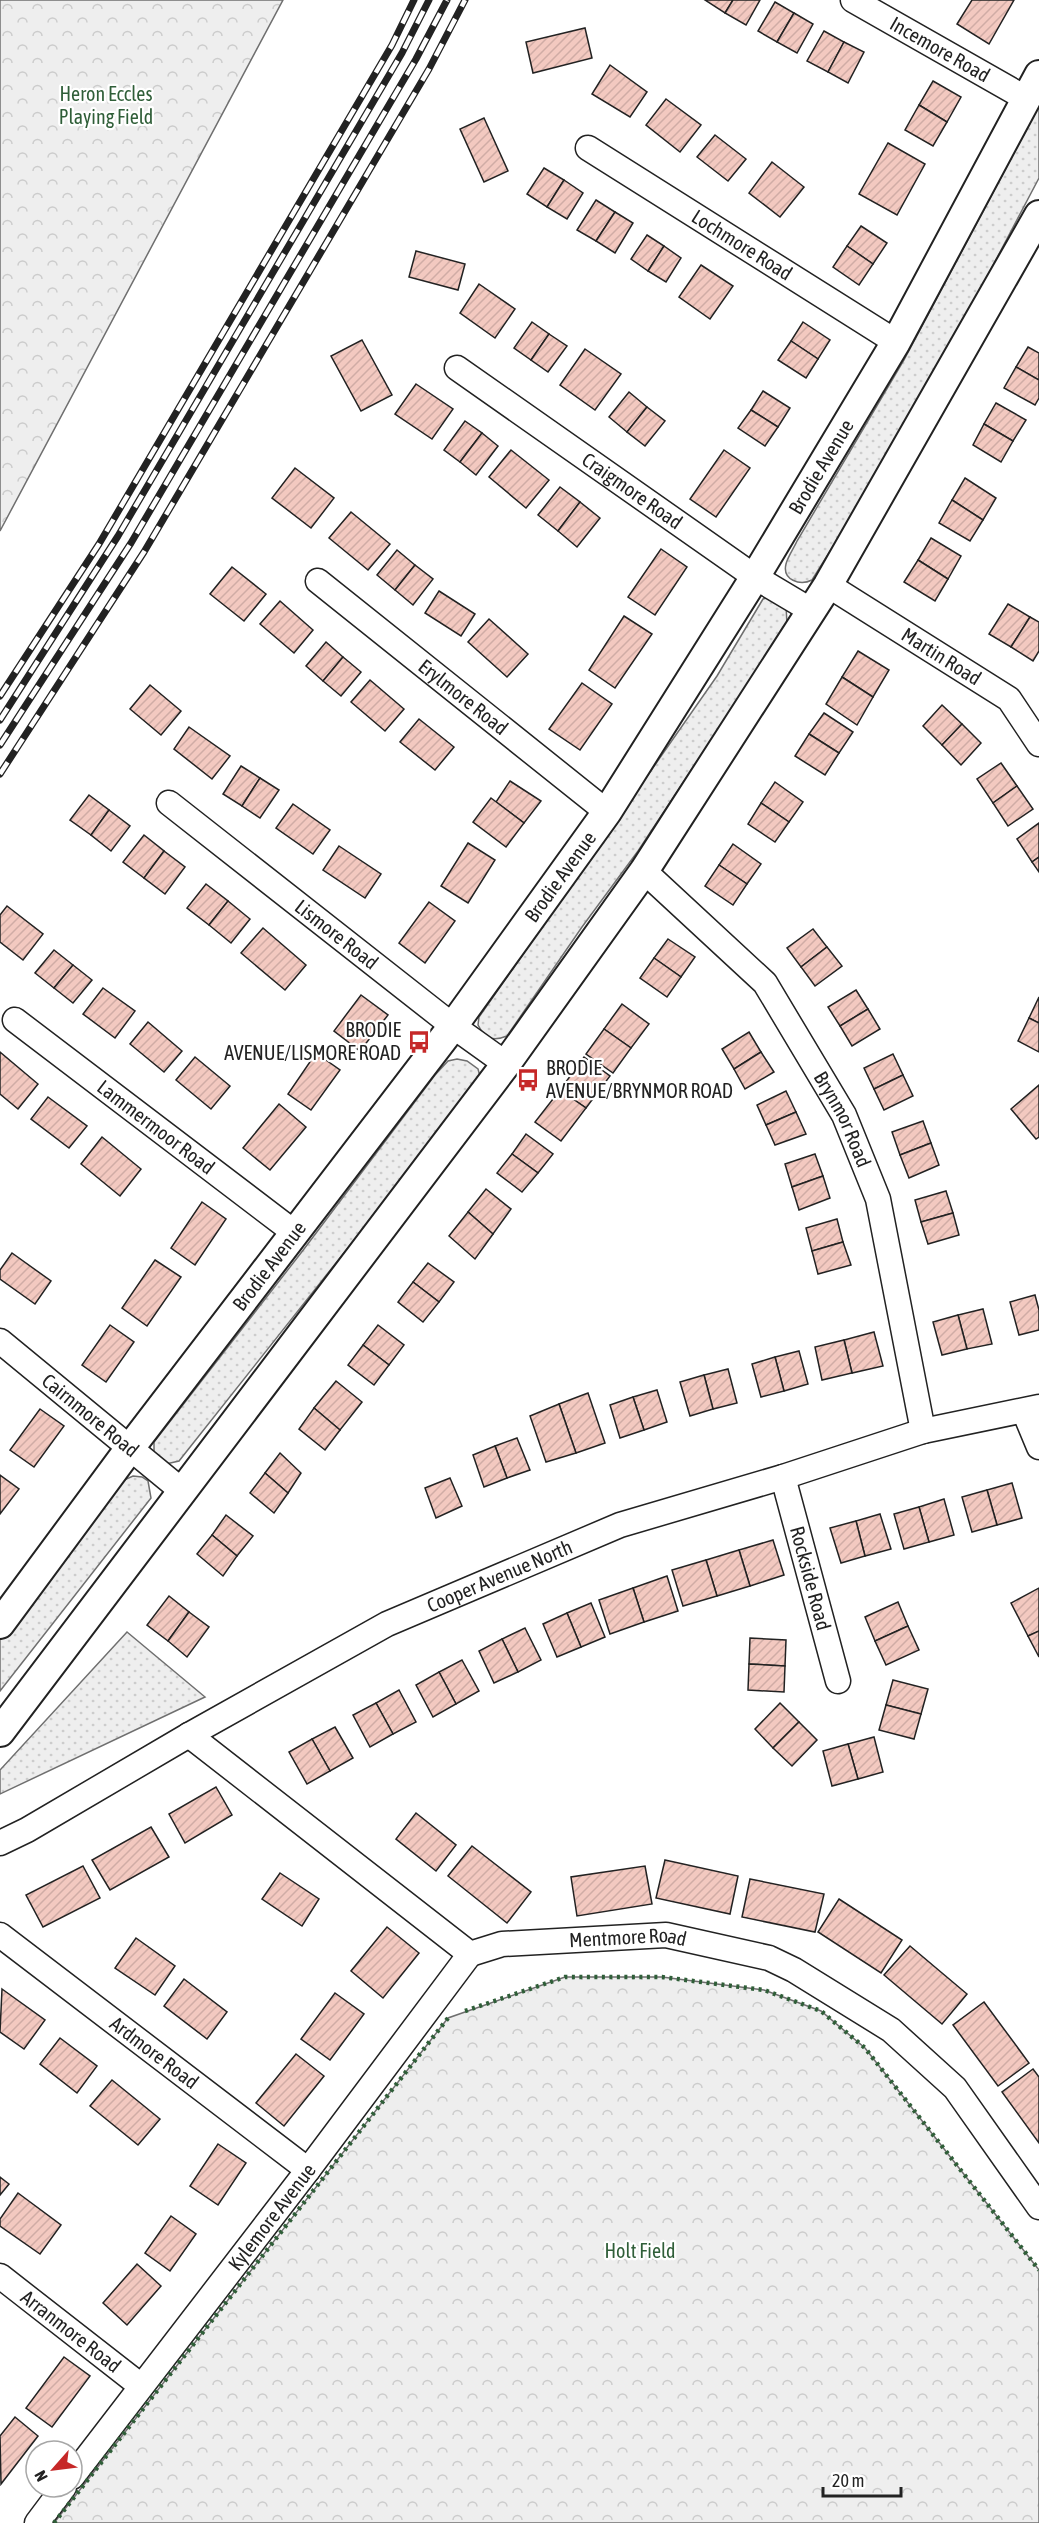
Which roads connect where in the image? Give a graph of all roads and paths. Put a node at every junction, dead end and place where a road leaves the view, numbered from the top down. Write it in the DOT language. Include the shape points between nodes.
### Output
graph roads {
  1 [pos="853,0"];
  2 [pos="1033,87"];
  3 [pos="588,148"];
  4 [pos="1039,215"];
  5 [pos="896,342"];
  6 [pos="457,368"];
  7 [pos="755,577"];
  8 [pos="318,581"];
  9 [pos="828,585"];
  10 [pos="812,611"];
  11 [pos="1039,744"];
  12 [pos="169,803"];
  13 [pos="608,812"];
  14 [pos="644,872"];
  15 [pos="15,1020"];
  16 [pos="453,1026"];
  17 [pos="506,1064"];
  18 [pos="296,1233"];
  19 [pos="0,1341"];
  20 [pos="1032,1409"];
  21 [pos="922,1431"];
  22 [pos="1039,1447"];
  23 [pos="130,1449"];
  24 [pos="783,1477"];
  25 [pos="181,1490"];
  26 [pos="0,1624"];
  27 [pos="838,1681"];
  28 [pos="0,1732"];
  29 [pos="189,1735"];
  30 [pos="0,1843"];
  31 [pos="0,1935"];
  32 [pos="470,1954"];
  33 [pos="308,2170"];
  34 [pos="1039,2206"];
  35 [pos="0,2276"];
  36 [pos="141,2386"];
  37 [pos="84,2461"];
  38 [pos="55,2499"];
  39 [pos="37,2523"];
  1 -- 2 [label="street, Incemore Road"];
  2 -- 5 [label="street, Brodie Avenue"];
  3 -- 5 [label="street, Lochmore Road"];
  4 -- 9 [label="street"];
  5 -- 7 [label="street, Brodie Avenue"];
  6 -- 7 [label="street, Craigmore Road"];
  7 -- 10 [label="street, Craigmore Road"];
  7 -- 13 [label="street, Brodie Avenue"];
  8 -- 13 [label="street, Erylmore Road"];
  9 -- 10 [label="street"];
  9 -- 11 [label="street, Martin Road" via="1009,699"];
  10 -- 14 [label="street"];
  12 -- 16 [label="street, Lismore Road"];
  13 -- 16 [label="street, Brodie Avenue"];
  14 -- 17 [label="street"];
  14 -- 21 [label="street, Brynmor Road" via="765,983 844,1115 878,1198"];
  15 -- 18 [label="street, Lammermoor Road"];
  16 -- 17 [label="street, Lismore Road"];
  16 -- 18 [label="street, Brodie Avenue"];
  17 -- 25 [label="street"];
  18 -- 23 [label="street, Brodie Avenue"];
  19 -- 23 [label="street, Cairnmore Road"];
  20 -- 21 [label="street, Cooper Avenue North"];
  20 -- 22 [label="street"];
  21 -- 24 [label="street, Cooper Avenue North"];
  23 -- 25 [label="street, Cairnmore Road"];
  23 -- 26 [label="street, Brodie Avenue"];
  24 -- 27 [label="street, Rockside Road"];
  24 -- 29 [label="street, Cooper Avenue North" via="620,1525 387,1624"];
  25 -- 28 [label="street"];
  29 -- 30 [label="street, Cooper Avenue North"];
  29 -- 32 [label="street"];
  31 -- 33 [label="street, Ardmore Road"];
  32 -- 33 [label="street, Kylemore Avenue"];
  32 -- 34 [label="street, Mentmore Road" via="502,1944 666,1935 769,1958 891,2030 947,2081"];
  33 -- 36 [label="street, Kylemore Avenue"];
  35 -- 36 [label="street, Arranmore Road"];
  36 -- 37 [label="street, Kylemore Avenue"];
  38 -- 39 [label="street"];
}
